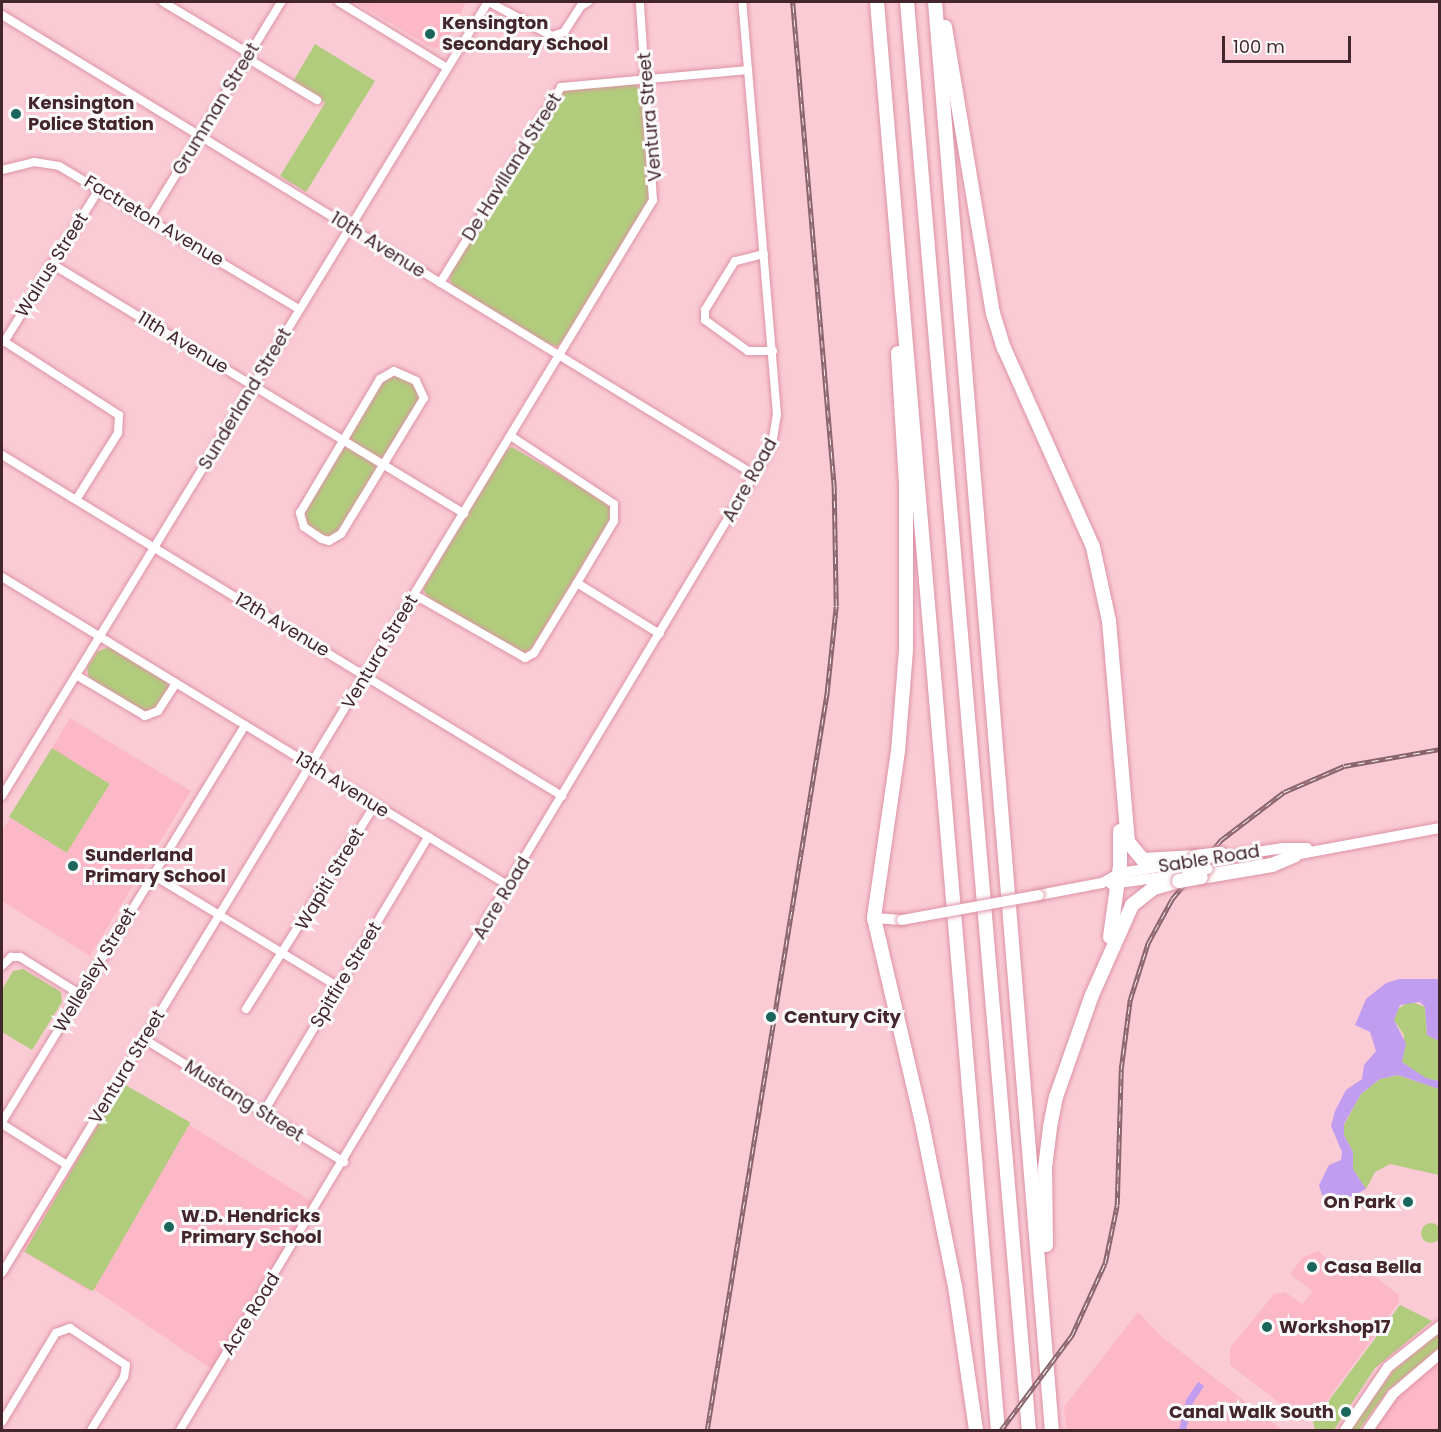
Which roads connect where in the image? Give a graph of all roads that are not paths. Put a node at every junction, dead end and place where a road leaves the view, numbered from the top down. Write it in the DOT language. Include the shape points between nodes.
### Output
graph roads {
  1 [pos="163,2"];
  2 [pos="281,2"];
  3 [pos="339,2"];
  4 [pos="488,2"];
  5 [pos="588,2"];
  6 [pos="640,2"];
  7 [pos="742,2"];
  8 [pos="877,2"];
  9 [pos="907,2"];
  10 [pos="935,2"];
  11 [pos="941,2"];
  12 [pos="2,15"];
  13 [pos="248,56"];
  14 [pos="447,68"];
  15 [pos="748,70"];
  16 [pos="646,79"];
  17 [pos="317,100"];
  18 [pos="887,123"];
  19 [pos="199,136"];
  20 [pos="2,170"];
  21 [pos="100,188"];
  22 [pos="150,217"];
  23 [pos="349,228"];
  24 [pos="764,254"];
  25 [pos="52,264"];
  26 [pos="440,283"];
  27 [pos="299,309"];
  28 [pos="3,341"];
  29 [pos="773,351"];
  30 [pos="559,356"];
  31 [pos="253,386"];
  32 [pos="511,436"];
  33 [pos="344,441"];
  34 [pos="2,455"];
  35 [pos="383,466"];
  36 [pos="755,475"];
  37 [pos="76,500"];
  38 [pos="464,514"];
  39 [pos="154,547"];
  40 [pos="3,581"];
  41 [pos="577,583"];
  42 [pos="415,595"];
  43 [pos="660,634"];
  44 [pos="99,636"];
  45 [pos="76,675"];
  46 [pos="365,676"];
  47 [pos="176,682"];
  48 [pos="245,725"];
  49 [pos="311,765"];
  50 [pos="1121,791"];
  51 [pos="2,796"];
  52 [pos="562,796"];
  53 [pos="375,805"];
  54 [pos="1440,828"];
  55 [pos="428,837"];
  56 [pos="1319,849"];
  57 [pos="1295,855"];
  58 [pos="1222,856"];
  59 [pos="1194,860"];
  60 [pos="153,875"];
  61 [pos="1182,877"];
  62 [pos="1119,879"];
  63 [pos="509,886"];
  64 [pos="219,916"];
  65 [pos="876,925"];
  66 [pos="284,952"];
  67 [pos="2,966"];
  68 [pos="1099,976"];
  69 [pos="339,987"];
  70 [pos="80,994"];
  71 [pos="246,1009"];
  72 [pos="144,1039"];
  73 [pos="263,1113"];
  74 [pos="2,1123"];
  75 [pos="344,1162"];
  76 [pos="68,1165"];
  77 [pos="2,1273"];
  78 [pos="1044,1319"];
  79 [pos="1440,1326"];
  80 [pos="1440,1354"];
  81 [pos="5,1410"];
  82 [pos="2,1422"];
  83 [pos="91,1431"];
  84 [pos="180,1431"];
  85 [pos="976,1431"];
  86 [pos="998,1431"];
  87 [pos="1029,1431"];
  88 [pos="1052,1431"];
  89 [pos="1345,1431"];
  90 [pos="1368,1431"];
  1 -- 13 [label="street"];
  2 -- 13 [label="street, Grumman Street"];
  3 -- 14 [label="street"];
  4 -- 5 [label="street" via="552,36 564,32"];
  4 -- 14 [label="street, Sunderland Street"];
  6 -- 16 [label="street, Ventura Street"];
  7 -- 15 [label="street, Acre Road"];
  8 -- 18 [label="highway"];
  9 -- 87 [label="highway"];
  10 -- 78 [label="highway"];
  11 -- 50 [label="highway" via="993,312 1004,348 1078,508 1095,558 1109,621"];
  12 -- 19 [label="street, 10th Avenue"];
  13 -- 17 [label="street"];
  13 -- 19 [label="street, Grumman Street"];
  14 -- 23 [label="street, Sunderland Street"];
  15 -- 16 [label="street, De Havilland Street"];
  15 -- 24 [label="street, Acre Road"];
  16 -- 26 [label="street, De Havilland Street" via="567,85 557,90"];
  16 -- 30 [label="street, Ventura Street" via="655,196"];
  18 -- 65 [label="highway" via="906,483 906,650"];
  18 -- 86 [label="highway"];
  19 -- 22 [label="street, Grumman Street"];
  19 -- 23 [label="street, 10th Avenue"];
  20 -- 21 [label="street, Factreton Avenue" via="19,164 45,163 59,166"];
  21 -- 22 [label="street, Factreton Avenue"];
  21 -- 25 [label="street, Walrus Street"];
  22 -- 27 [label="street, Factreton Avenue"];
  23 -- 26 [label="street, 10th Avenue"];
  23 -- 27 [label="street, Sunderland Street"];
  24 -- 29 [label="street, Acre Road"];
  24 -- 29 [label="street" via="735,261 705,310 705,320 748,351"];
  25 -- 28 [label="street, Walrus Street"];
  25 -- 31 [label="street, 11th Avenue"];
  26 -- 30 [label="street, 10th Avenue"];
  27 -- 31 [label="street, Sunderland Street"];
  28 -- 37 [label="street" via="119,416 118,433"];
  29 -- 36 [label="street, Acre Road" via="777,423 772,445"];
  30 -- 32 [label="street, Ventura Street"];
  30 -- 36 [label="street, 10th Avenue"];
  31 -- 33 [label="street, 11th Avenue"];
  31 -- 39 [label="street, Sunderland Street"];
  32 -- 38 [label="street, Ventura Street"];
  32 -- 41 [label="street" via="614,504 614,521"];
  33 -- 35 [label="street, 11th Avenue"];
  33 -- 35 [label="street" via="383,375 394,371 409,376 422,387 424,398"];
  33 -- 35 [label="street" via="300,513 301,524 311,532 329,541 337,539"];
  34 -- 37 [label="street, 12th Avenue"];
  35 -- 38 [label="street, 11th Avenue"];
  36 -- 43 [label="street, Acre Road"];
  37 -- 39 [label="street, 12th Avenue"];
  38 -- 42 [label="street, Ventura Street"];
  39 -- 44 [label="street, Sunderland Street"];
  39 -- 46 [label="street, 12th Avenue"];
  40 -- 44 [label="street, 13th Avenue"];
  41 -- 42 [label="street" via="534,653 525,658"];
  41 -- 43 [label="street"];
  42 -- 46 [label="street, Ventura Street"];
  43 -- 52 [label="street, Acre Road"];
  44 -- 45 [label="street, Sunderland Street"];
  44 -- 47 [label="street, 13th Avenue"];
  45 -- 47 [label="street" via="145,716 158,711"];
  45 -- 51 [label="street, Sunderland Street"];
  46 -- 49 [label="street, Ventura Street"];
  46 -- 52 [label="street, 12th Avenue"];
  47 -- 48 [label="street, 13th Avenue"];
  48 -- 49 [label="street, 13th Avenue"];
  48 -- 60 [label="street, Wellesley Street"];
  49 -- 53 [label="street, 13th Avenue"];
  49 -- 64 [label="street, Ventura Street"];
  50 -- 59 [label="highway" via="1132,851 1153,862"];
  50 -- 62 [label="highway"];
  52 -- 63 [label="street, Acre Road"];
  53 -- 55 [label="street, 13th Avenue"];
  53 -- 66 [label="street, Wapiti Street"];
  54 -- 56 [label="main road, Sable Road"];
  55 -- 63 [label="street, 13th Avenue"];
  55 -- 69 [label="street, Spitfire Street"];
  56 -- 57 [label="main road, Sable Road"];
  56 -- 58 [label="main road, Sable Road" via="1282,848"];
  57 -- 61 [label="highway, bridge" via="1272,865"];
  58 -- 59 [label="highway, bridge"];
  59 -- 62 [label="main road, Sable Road"];
  60 -- 64 [label="street"];
  60 -- 70 [label="street, Wellesley Street"];
  61 -- 62 [label="main road, Sable Road"];
  61 -- 68 [label="highway" via="1154,888 1132,905"];
  62 -- 65 [label="main road, Sable Road, bridge"];
  62 -- 68 [label="highway"];
  63 -- 75 [label="street, Acre Road"];
  64 -- 66 [label="street"];
  64 -- 72 [label="street, Ventura Street"];
  65 -- 85 [label="highway" via="955,1286"];
  66 -- 69 [label="street"];
  66 -- 71 [label="street, Wapiti Street"];
  67 -- 70 [label="street" via="11,957 20,957"];
  68 -- 78 [label="highway" via="1056,1097 1050,1127 1045,1168 1049,1293"];
  69 -- 73 [label="street, Spitfire Street"];
  70 -- 74 [label="street, Wellesley Street"];
  72 -- 73 [label="street, Mustang Street"];
  72 -- 76 [label="street, Ventura Street"];
  73 -- 75 [label="street, Mustang Street"];
  74 -- 76 [label="street"];
  75 -- 84 [label="street, Acre Road"];
  76 -- 77 [label="street, Ventura Street"];
  78 -- 88 [label="highway"];
  79 -- 89 [label="main road" via="1388,1367"];
  80 -- 90 [label="main road" via="1393,1394"];
  81 -- 82 [label="street"];
  81 -- 83 [label="street" via="56,1333 70,1328 126,1365 124,1377"];
}
